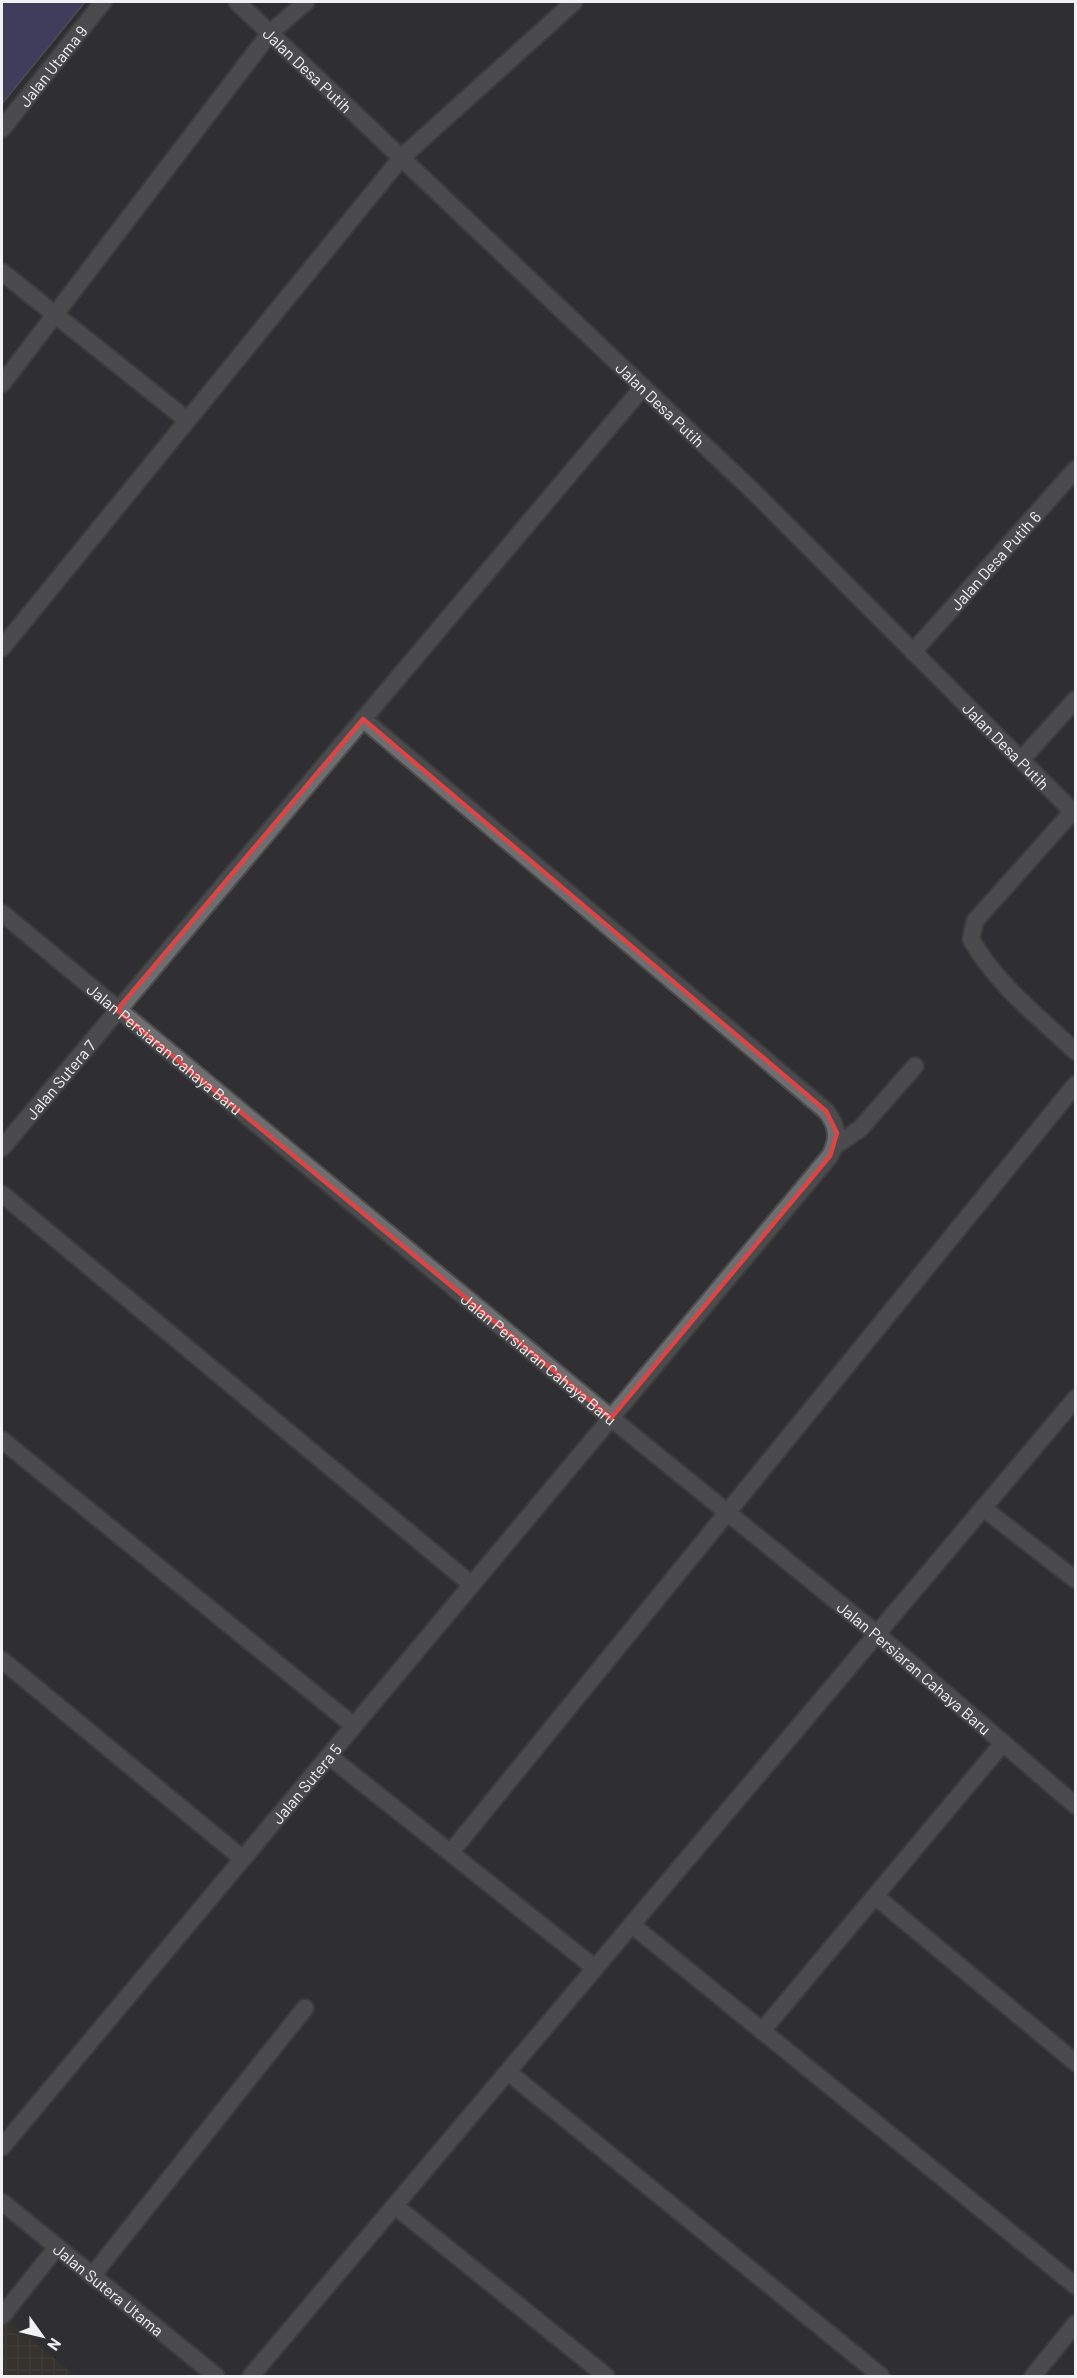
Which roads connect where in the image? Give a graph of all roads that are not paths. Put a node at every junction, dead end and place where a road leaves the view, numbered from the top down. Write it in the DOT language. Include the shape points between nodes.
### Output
graph roads {
  1 [pos="103,2"];
  2 [pos="237,2"];
  3 [pos="306,2"];
  4 [pos="574,2"];
  5 [pos="270,33"];
  6 [pos="2,129"];
  7 [pos="402,157"];
  8 [pos="2,272"];
  9 [pos="56,316"];
  10 [pos="2,384"];
  11 [pos="643,387"];
  12 [pos="188,420"];
  13 [pos="1076,469"];
  14 [pos="2,648"];
  15 [pos="913,652"];
  16 [pos="1076,699"];
  17 [pos="363,720"];
  18 [pos="1021,760"];
  19 [pos="1074,814"];
  20 [pos="2,913"];
  21 [pos="117,1010"];
  22 [pos="1076,1052"];
  23 [pos="915,1066"];
  24 [pos="1076,1084"];
  25 [pos="836,1145"];
  26 [pos="2,1148"];
  27 [pos="2,1194"];
  28 [pos="1076,1398"];
  29 [pos="611,1418"];
  30 [pos="2,1440"];
  31 [pos="983,1508"];
  32 [pos="727,1513"];
  33 [pos="1076,1580"];
  34 [pos="472,1585"];
  35 [pos="877,1634"];
  36 [pos="2,1660"];
  37 [pos="354,1726"];
  38 [pos="1003,1743"];
  39 [pos="329,1756"];
  40 [pos="1076,1806"];
  41 [pos="451,1852"];
  42 [pos="243,1859"];
  43 [pos="875,1896"];
  44 [pos="632,1925"];
  45 [pos="595,1968"];
  46 [pos="305,2008"];
  47 [pos="762,2031"];
  48 [pos="1076,2063"];
  49 [pos="508,2072"];
  50 [pos="2,2147"];
  51 [pos="2,2202"];
  52 [pos="395,2206"];
  53 [pos="57,2247"];
  54 [pos="92,2276"];
  55 [pos="1076,2286"];
  56 [pos="2,2316"];
  57 [pos="1076,2323"];
  58 [pos="216,2376"];
  59 [pos="251,2376"];
  60 [pos="606,2376"];
  61 [pos="880,2376"];
  62 [pos="1033,2376"];
  1 -- 6 [label="street, Jalan Utama 9"];
  2 -- 5 [label="street, Jalan Desa Putih"];
  3 -- 5 [label="street"];
  4 -- 7 [label="street"];
  5 -- 7 [label="street, Jalan Desa Putih"];
  5 -- 9 [label="street"];
  7 -- 11 [label="street, Jalan Desa Putih"];
  7 -- 12 [label="street"];
  8 -- 9 [label="street"];
  9 -- 10 [label="street"];
  9 -- 12 [label="street"];
  11 -- 15 [label="street, Jalan Desa Putih"];
  11 -- 17 [label="street, Jalan Sutera 7"];
  12 -- 14 [label="street"];
  13 -- 15 [label="street, Jalan Desa Putih 6"];
  15 -- 18 [label="street, Jalan Desa Putih"];
  16 -- 18 [label="street"];
  17 -- 21 [label="street, Jalan Sutera 7"];
  17 -- 25 [label="street" via="826,1111 834,1120"];
  18 -- 19 [label="street, Jalan Desa Putih"];
  19 -- 22 [label="street" via="975,921 971,939 995,974"];
  20 -- 21 [label="street, Jalan Persiaran Cahaya Baru"];
  21 -- 26 [label="street, Jalan Sutera 7"];
  21 -- 29 [label="street, Jalan Persiaran Cahaya Baru"];
  23 -- 25 [label="street" via="860,1129"];
  24 -- 32 [label="street"];
  25 -- 29 [label="street, Jalan Sutera 5"];
  27 -- 34 [label="street"];
  28 -- 31 [label="street"];
  29 -- 32 [label="street, Jalan Persiaran Cahaya Baru"];
  29 -- 34 [label="street, Jalan Sutera 5"];
  30 -- 37 [label="street"];
  31 -- 33 [label="street"];
  31 -- 35 [label="street"];
  32 -- 35 [label="street, Jalan Persiaran Cahaya Baru"];
  32 -- 41 [label="street"];
  34 -- 37 [label="street, Jalan Sutera 5"];
  35 -- 38 [label="street, Jalan Persiaran Cahaya Baru"];
  35 -- 44 [label="street"];
  36 -- 42 [label="street"];
  37 -- 39 [label="street, Jalan Sutera 5"];
  38 -- 40 [label="street, Jalan Persiaran Cahaya Baru"];
  38 -- 43 [label="street"];
  39 -- 41 [label="street"];
  39 -- 42 [label="street, Jalan Sutera 5"];
  41 -- 45 [label="street"];
  42 -- 50 [label="street, Jalan Sutera 5"];
  43 -- 47 [label="street"];
  43 -- 48 [label="street"];
  44 -- 45 [label="street"];
  44 -- 47 [label="street"];
  45 -- 49 [label="street"];
  46 -- 54 [label="street"];
  47 -- 55 [label="street"];
  49 -- 52 [label="street"];
  49 -- 61 [label="street"];
  51 -- 53 [label="street, Jalan Sutera Utama"];
  52 -- 59 [label="street"];
  52 -- 60 [label="street"];
  53 -- 54 [label="street, Jalan Sutera Utama"];
  53 -- 56 [label="street"];
  54 -- 58 [label="street, Jalan Sutera Utama"];
  57 -- 62 [label="street"];
}
